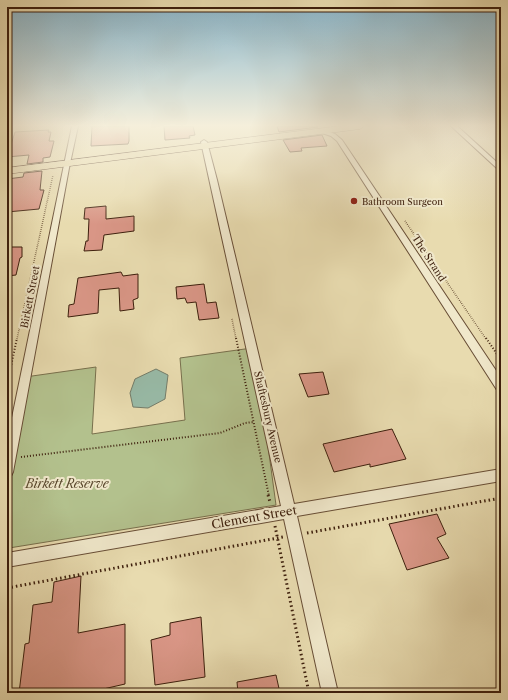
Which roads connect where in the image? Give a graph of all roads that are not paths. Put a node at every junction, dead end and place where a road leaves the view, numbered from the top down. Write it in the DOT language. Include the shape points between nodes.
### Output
graph roads {
  1 [pos="87,159"];
  2 [pos="208,159"];
  3 [pos="351,159"];
  4 [pos="489,159"];
  5 [pos="68,161"];
  6 [pos="7,167"];
  7 [pos="501,170"];
  8 [pos="7,171"];
  9 [pos="501,388"];
  10 [pos="7,472"];
  11 [pos="501,475"];
  12 [pos="289,511"];
  13 [pos="7,560"];
  14 [pos="330,693"];
  1 -- 5 [label="main road"];
  2 -- 12 [label="street, Shaftesbury Avenue"];
  3 -- 9 [label="street, The Strand"];
  4 -- 7 [label="street"];
  5 -- 6 [label="main road"];
  5 -- 8 [label="main road"];
  5 -- 10 [label="street, Birkett Street"];
  11 -- 12 [label="street, Clement Street"];
  12 -- 13 [label="street, Clement Street"];
  12 -- 14 [label="street, Shaftesbury Avenue"];
}
